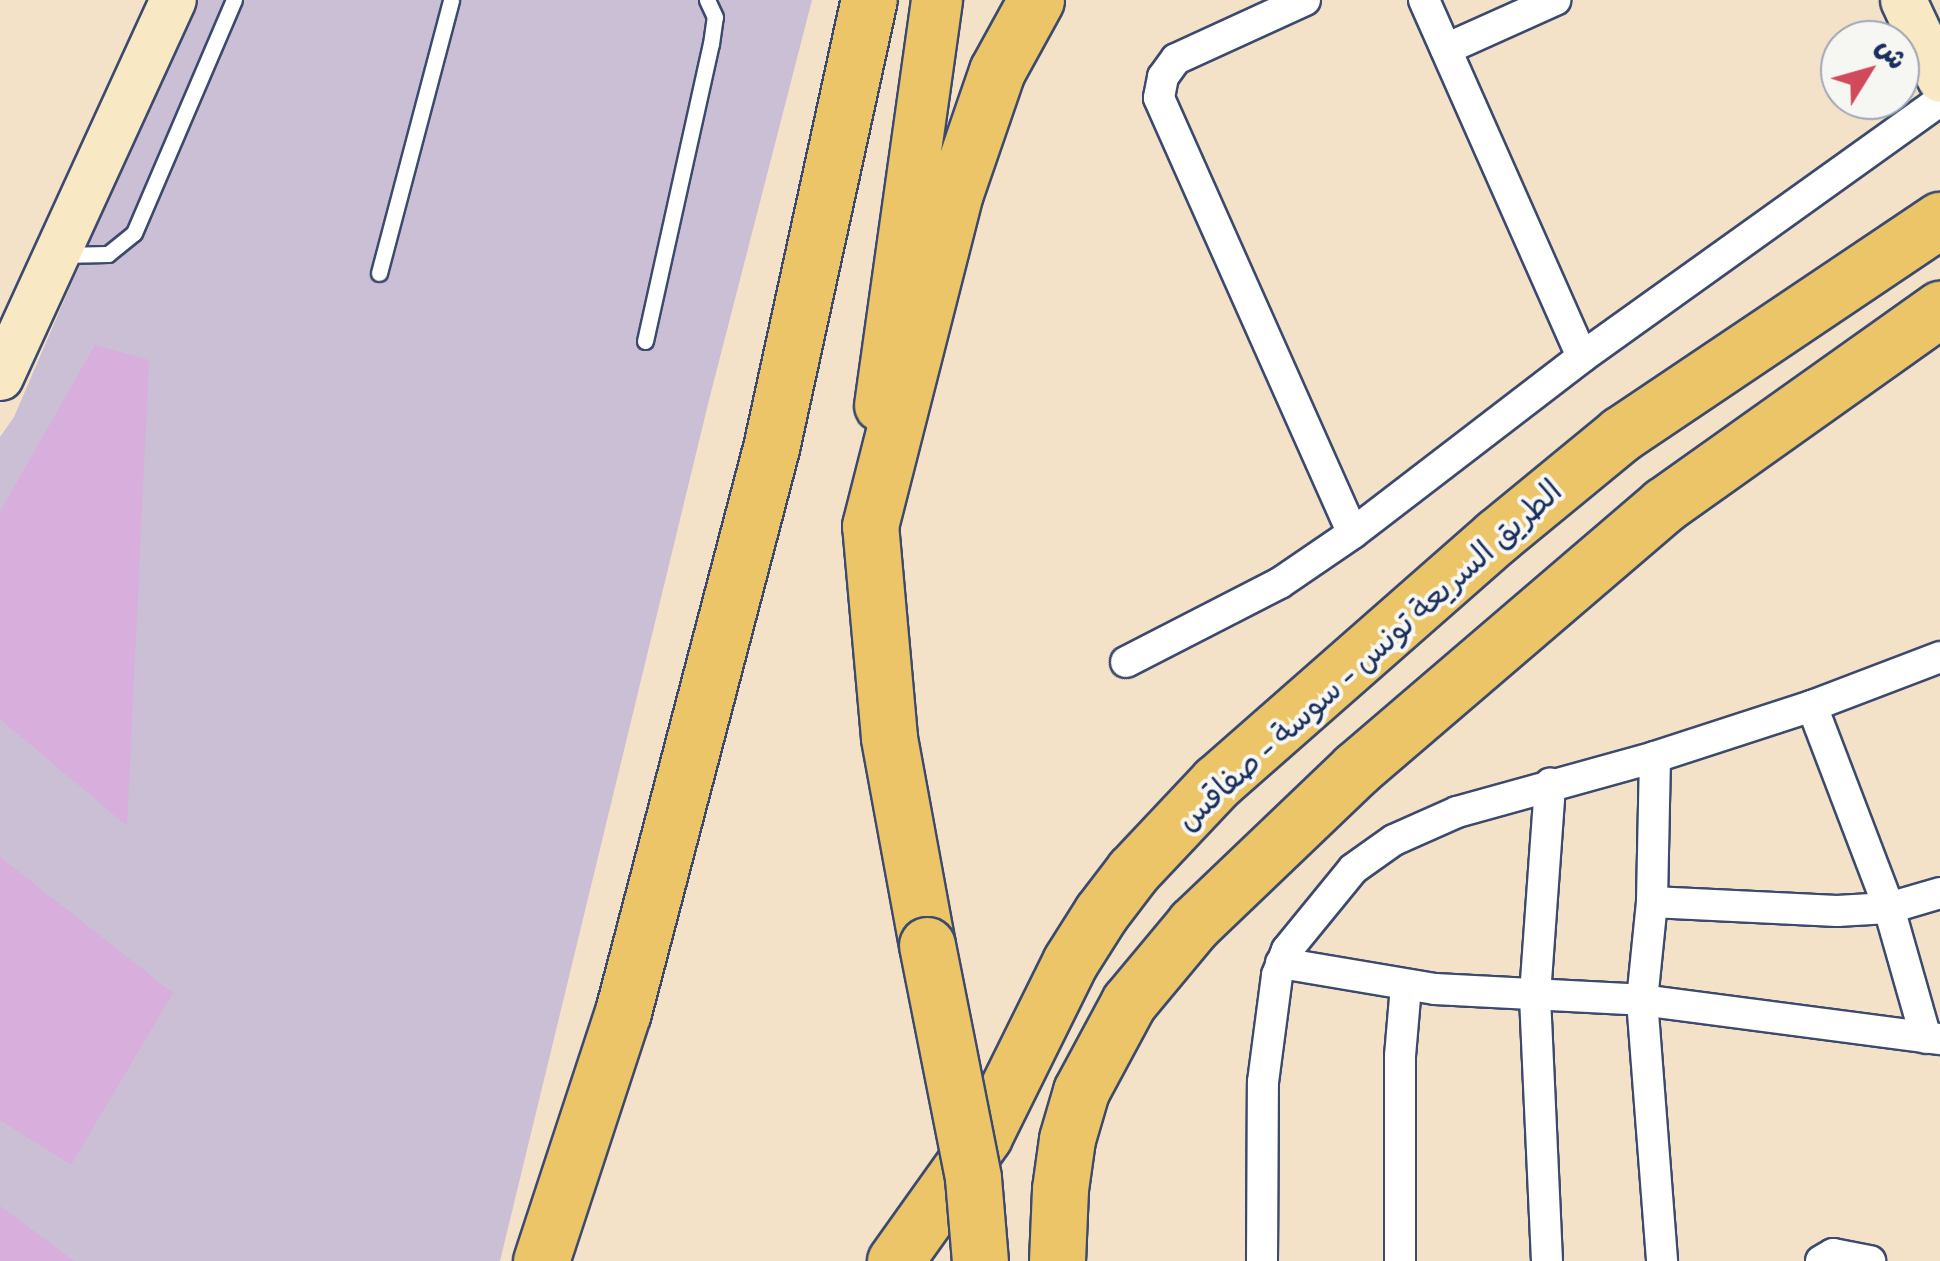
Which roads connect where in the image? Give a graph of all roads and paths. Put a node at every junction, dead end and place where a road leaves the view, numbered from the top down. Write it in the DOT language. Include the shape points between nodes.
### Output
graph roads {
  1 [pos="173,0"];
  2 [pos="234,0"];
  3 [pos="451,0"];
  4 [pos="707,0"];
  5 [pos="870,0"];
  6 [pos="937,0"];
  7 [pos="1036,0"];
  8 [pos="1305,0"];
  9 [pos="1424,0"];
  10 [pos="1555,0"];
  11 [pos="1904,0"];
  12 [pos="1446,49"];
  13 [pos="1940,79"];
  14 [pos="1940,101"];
  15 [pos="1940,220"];
  16 [pos="56,256"];
  17 [pos="379,273"];
  18 [pos="1940,309"];
  19 [pos="12,333"];
  20 [pos="645,340"];
  21 [pos="1582,357"];
  22 [pos="0,377"];
  23 [pos="870,526"];
  24 [pos="1353,532"];
  25 [pos="1940,657"];
  26 [pos="1126,662"];
  27 [pos="1812,706"];
  28 [pos="1655,757"];
  29 [pos="1550,784"];
  30 [pos="1940,892"];
  31 [pos="1652,902"];
  32 [pos="1889,908"];
  33 [pos="1281,963"];
  34 [pos="1406,986"];
  35 [pos="1535,995"];
  36 [pos="1642,1000"];
  37 [pos="1933,1039"];
  38 [pos="541,1261"];
  39 [pos="896,1261"];
  40 [pos="980,1261"];
  41 [pos="1057,1261"];
  42 [pos="1262,1261"];
  43 [pos="1400,1261"];
  44 [pos="1547,1261"];
  45 [pos="1662,1261"];
  46 [pos="1821,1261"];
  47 [pos="1870,1261"];
  1 -- 16 [label="main road"];
  2 -- 16 [label="lane" via="134,232 108,254"];
  3 -- 17 [label="lane"];
  4 -- 20 [label="lane" via="714,17 711,44"];
  5 -- 38 [label="highway" via="771,448 623,1012"];
  6 -- 23 [label="main road" via="879,411"];
  7 -- 23 [label="highway" via="997,71 955,193"];
  8 -- 24 [label="street" via="1176,59 1159,98"];
  9 -- 12 [label="street"];
  10 -- 12 [label="street"];
  11 -- 13 [label="main road"];
  12 -- 21 [label="street"];
  14 -- 21 [label="street"];
  15 -- 39 [label="highway, الطريق السريعة تونس - سوسة - صفاقس" via="1621,434 1217,782 1101,913 984,1136"];
  16 -- 19 [label="main road"];
  18 -- 41 [label="highway" via="1664,505 1356,769 1194,924 1128,1002 1082,1091 1062,1173"];
  19 -- 22 [label="main road"];
  21 -- 24 [label="street"];
  23 -- 40 [label="highway, bridge" via="889,737 973,1178"];
  24 -- 26 [label="street" via="1280,582"];
  25 -- 27 [label="street"];
  27 -- 28 [label="street"];
  27 -- 32 [label="street"];
  28 -- 29 [label="street"];
  28 -- 31 [label="street"];
  29 -- 33 [label="street" via="1457,812 1369,856 1333,888"];
  29 -- 35 [label="street"];
  30 -- 32 [label="street"];
  31 -- 32 [label="street"];
  31 -- 36 [label="street"];
  32 -- 37 [label="street"];
  33 -- 34 [label="street"];
  33 -- 42 [label="street" via="1263,1082"];
  34 -- 35 [label="street"];
  34 -- 43 [label="street"];
  35 -- 36 [label="street"];
  35 -- 44 [label="street"];
  36 -- 37 [label="street"];
  36 -- 45 [label="street"];
  46 -- 47 [label="street" via="1833,1254"];
}
